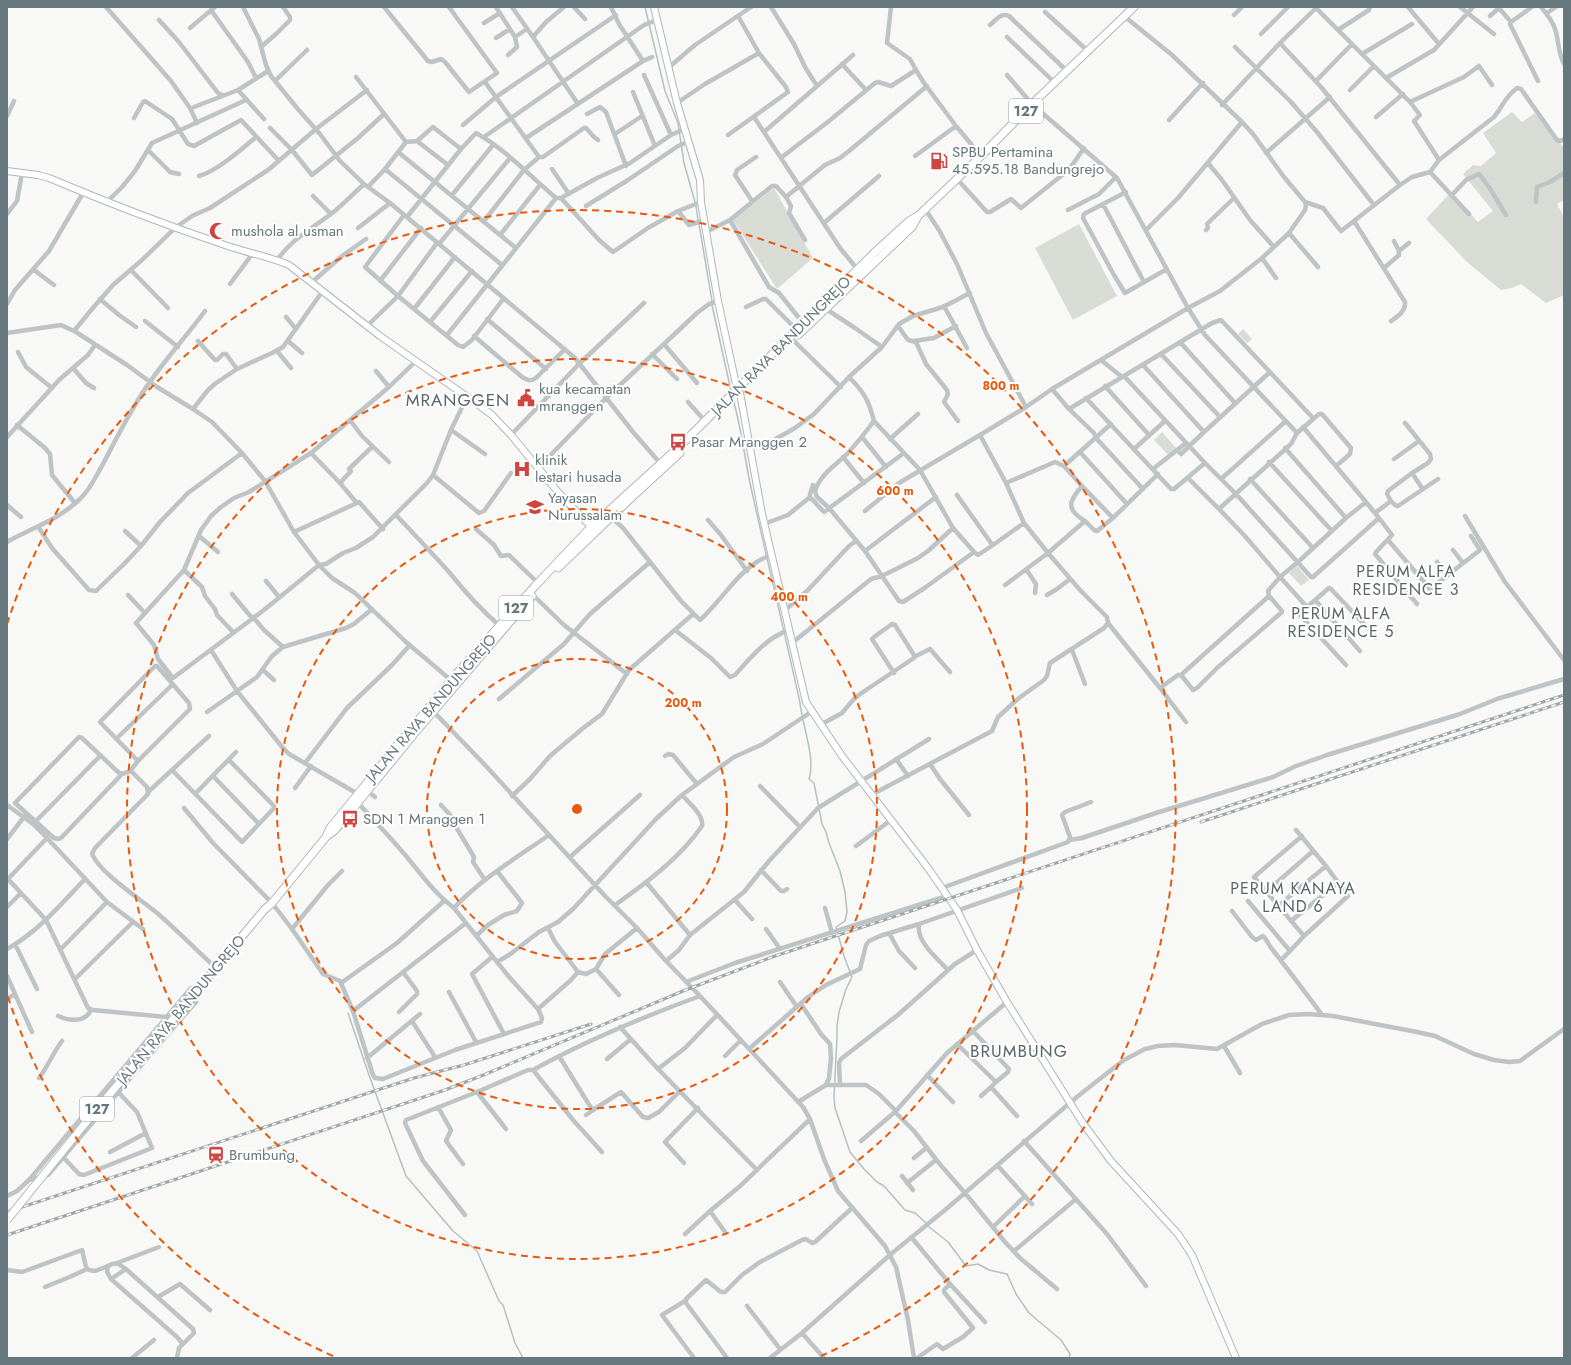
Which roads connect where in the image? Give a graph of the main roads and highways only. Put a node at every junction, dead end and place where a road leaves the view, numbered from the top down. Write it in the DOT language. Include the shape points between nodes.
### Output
graph roads {
  1 [pos="1134,7"];
  2 [pos="919,215"];
  3 [pos="789,341"];
  4 [pos="729,401"];
  5 [pos="642,484"];
  6 [pos="593,529"];
  7 [pos="556,567"];
  8 [pos="454,682"];
  9 [pos="368,787"];
  10 [pos="326,837"];
  11 [pos="7,1220"];
  1 -- 2 [label="main road, JALAN RAYA BANDUNGREJO / 127"];
  2 -- 3 [label="main road, JALAN RAYA BANDUNGREJO / 127" via="909,221 803,323"];
  2 -- 3 [label="main road, JALAN RAYA BANDUNGREJO / 127" via="912,227"];
  3 -- 4 [label="main road, JALAN RAYA BANDUNGREJO / 127"];
  4 -- 5 [label="main road, JALAN RAYA BANDUNGREJO / 127"];
  4 -- 5 [label="main road, JALAN RAYA BANDUNGREJO / 127" via="660,463"];
  5 -- 6 [label="main road, JALAN RAYA BANDUNGREJO / 127"];
  5 -- 6 [label="main road, JALAN RAYA BANDUNGREJO / 127" via="611,517"];
  6 -- 7 [label="main road, JALAN RAYA BANDUNGREJO / 127"];
  7 -- 8 [label="main road, JALAN RAYA BANDUNGREJO / 127"];
  7 -- 8 [label="main road, JALAN RAYA BANDUNGREJO / 127" via="538,582"];
  8 -- 9 [label="main road, JALAN RAYA BANDUNGREJO / 127"];
  9 -- 10 [label="main road, JALAN RAYA BANDUNGREJO / 127" via="358,803"];
  9 -- 10 [label="main road, JALAN RAYA BANDUNGREJO / 127" via="358,794 330,828"];
  10 -- 11 [label="main road, JALAN RAYA BANDUNGREJO / 127, bridge"];
}
